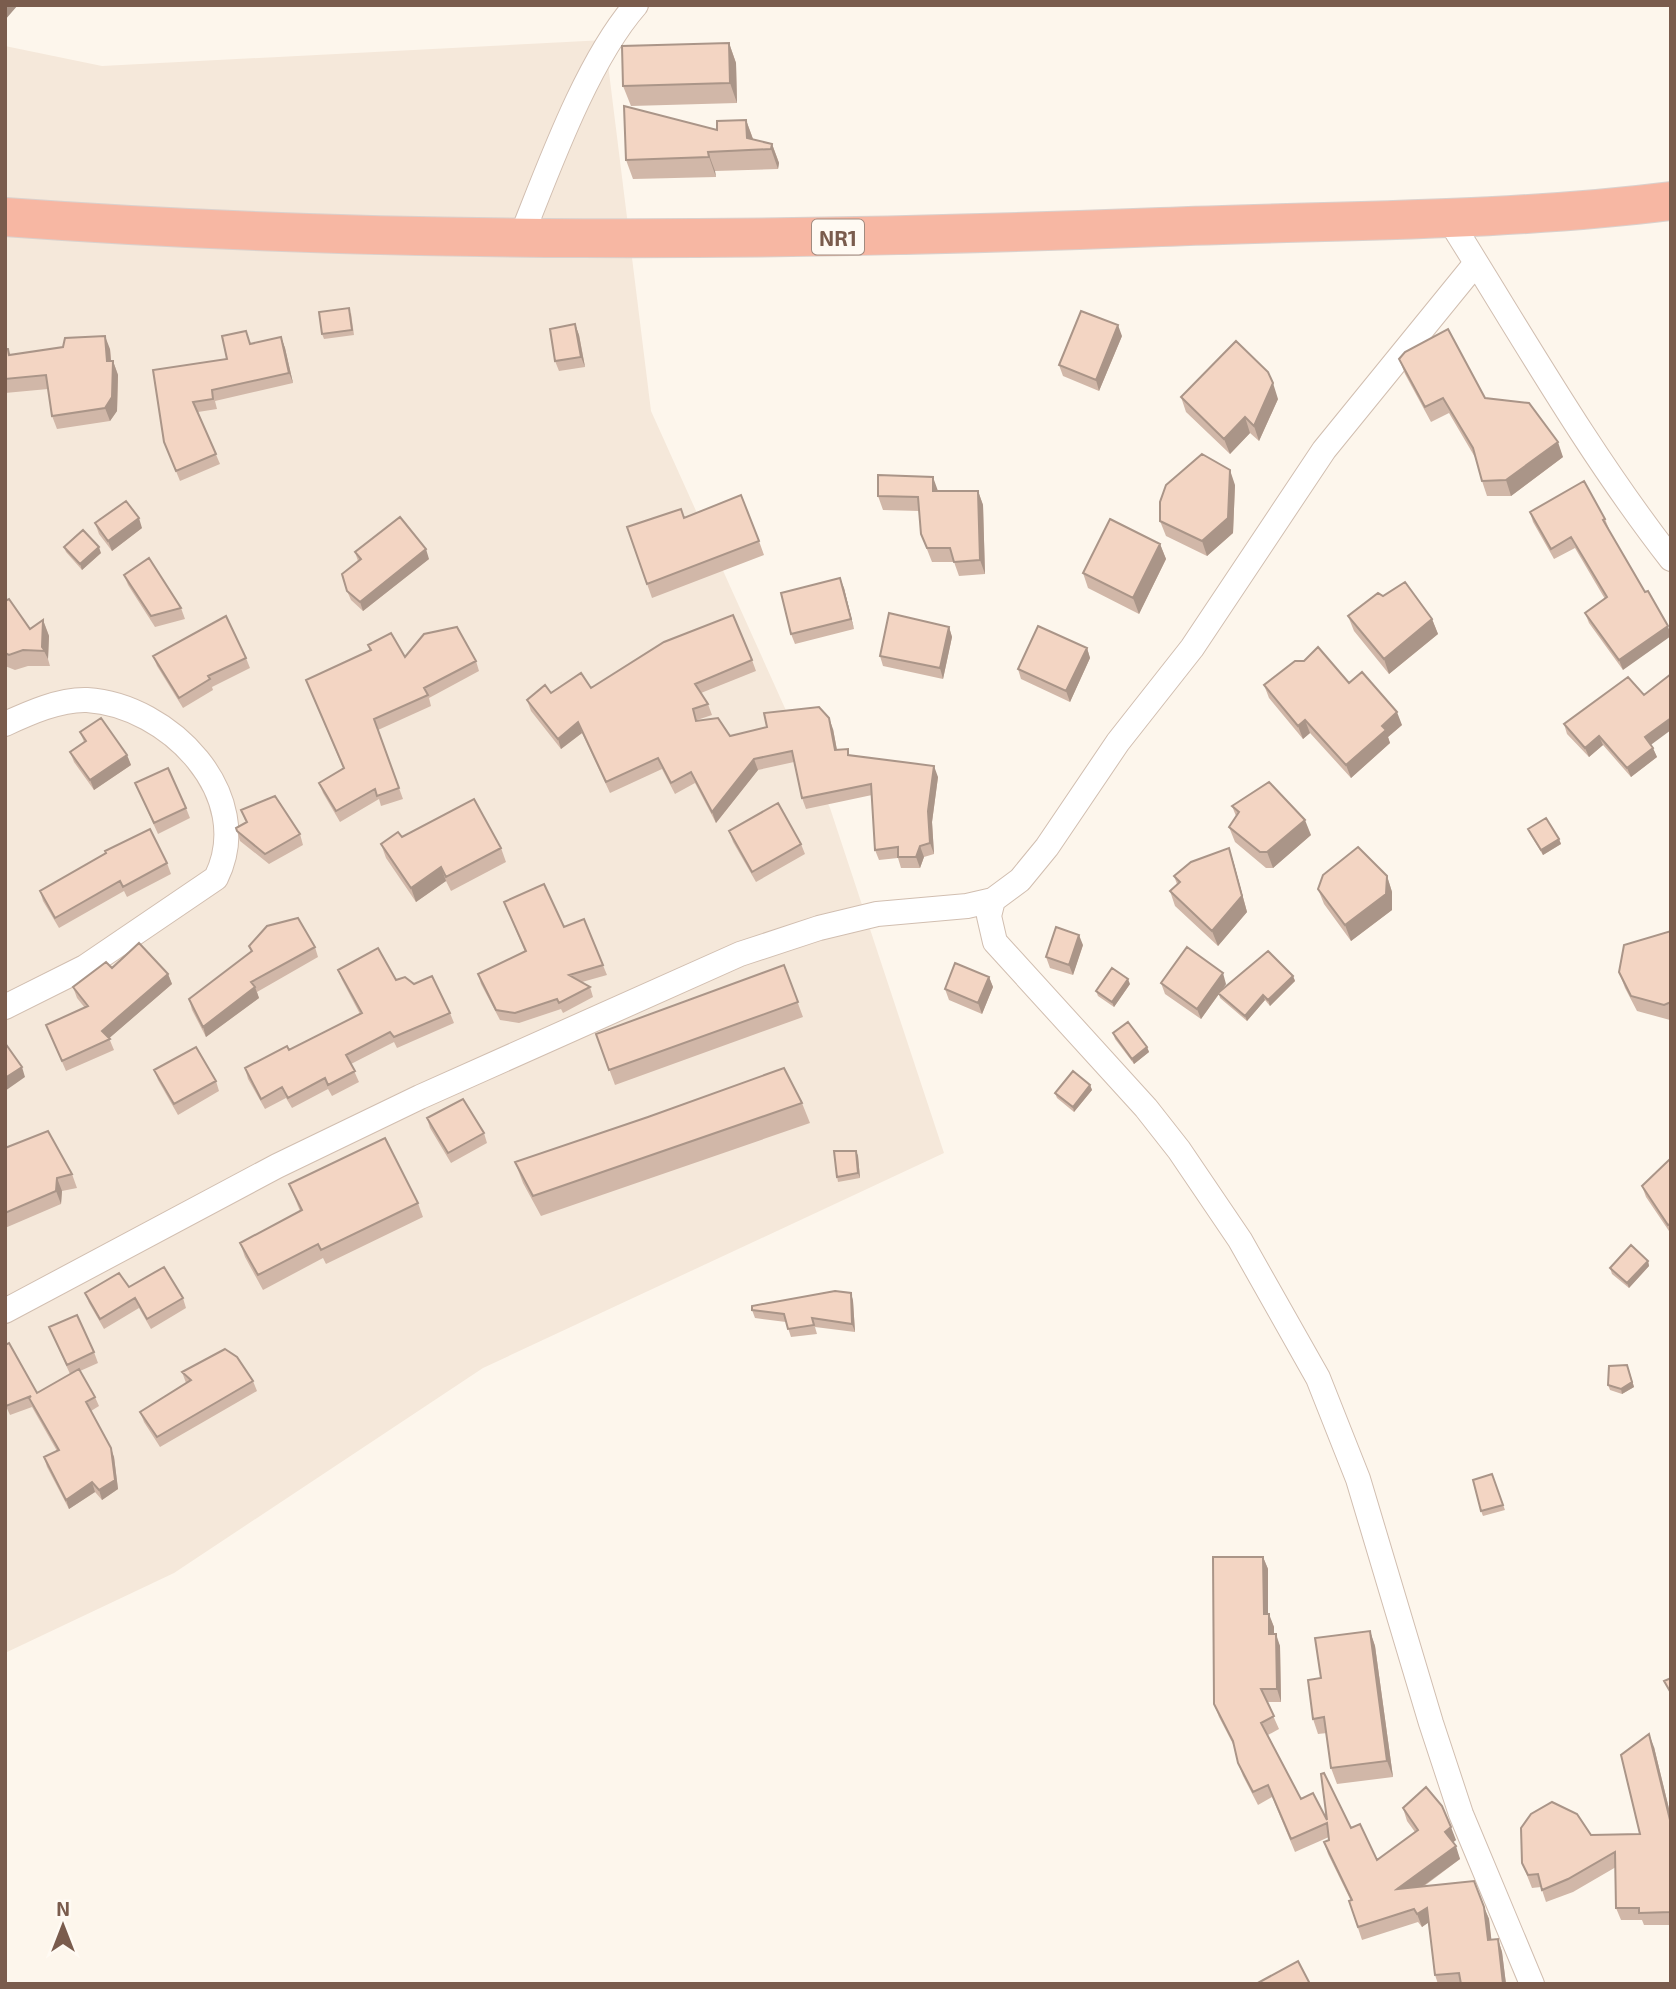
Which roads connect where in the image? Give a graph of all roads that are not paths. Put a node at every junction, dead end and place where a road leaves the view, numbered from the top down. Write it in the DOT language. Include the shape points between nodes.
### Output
graph roads {
  1 [pos="636,5"];
  2 [pos="1671,201"];
  3 [pos="1447,216"];
  4 [pos="5,217"];
  5 [pos="521,237"];
  6 [pos="1476,263"];
  7 [pos="1671,559"];
  8 [pos="5,724"];
  9 [pos="993,900"];
  10 [pos="5,1007"];
  11 [pos="5,1311"];
  12 [pos="1532,1984"];
  1 -- 5 [label="street" via="589,82 550,162"];
  2 -- 3 [label="highway, NR1"];
  3 -- 5 [label="highway, NR1" via="858,236"];
  3 -- 6 [label="street"];
  4 -- 5 [label="highway, NR1" via="337,234"];
  6 -- 7 [label="street" via="1572,419"];
  6 -- 9 [label="street" via="1324,450 1192,648 1118,742 1035,863"];
  8 -- 10 [label="street" via="84,700 142,716 167,730 208,772 225,814 227,835 224,862 216,878 85,967"];
  9 -- 11 [label="street" via="877,914 740,954 277,1166"];
  9 -- 12 [label="street" via="989,916 995,942 1179,1150 1240,1240 1318,1378 1358,1479 1461,1814"];
}
